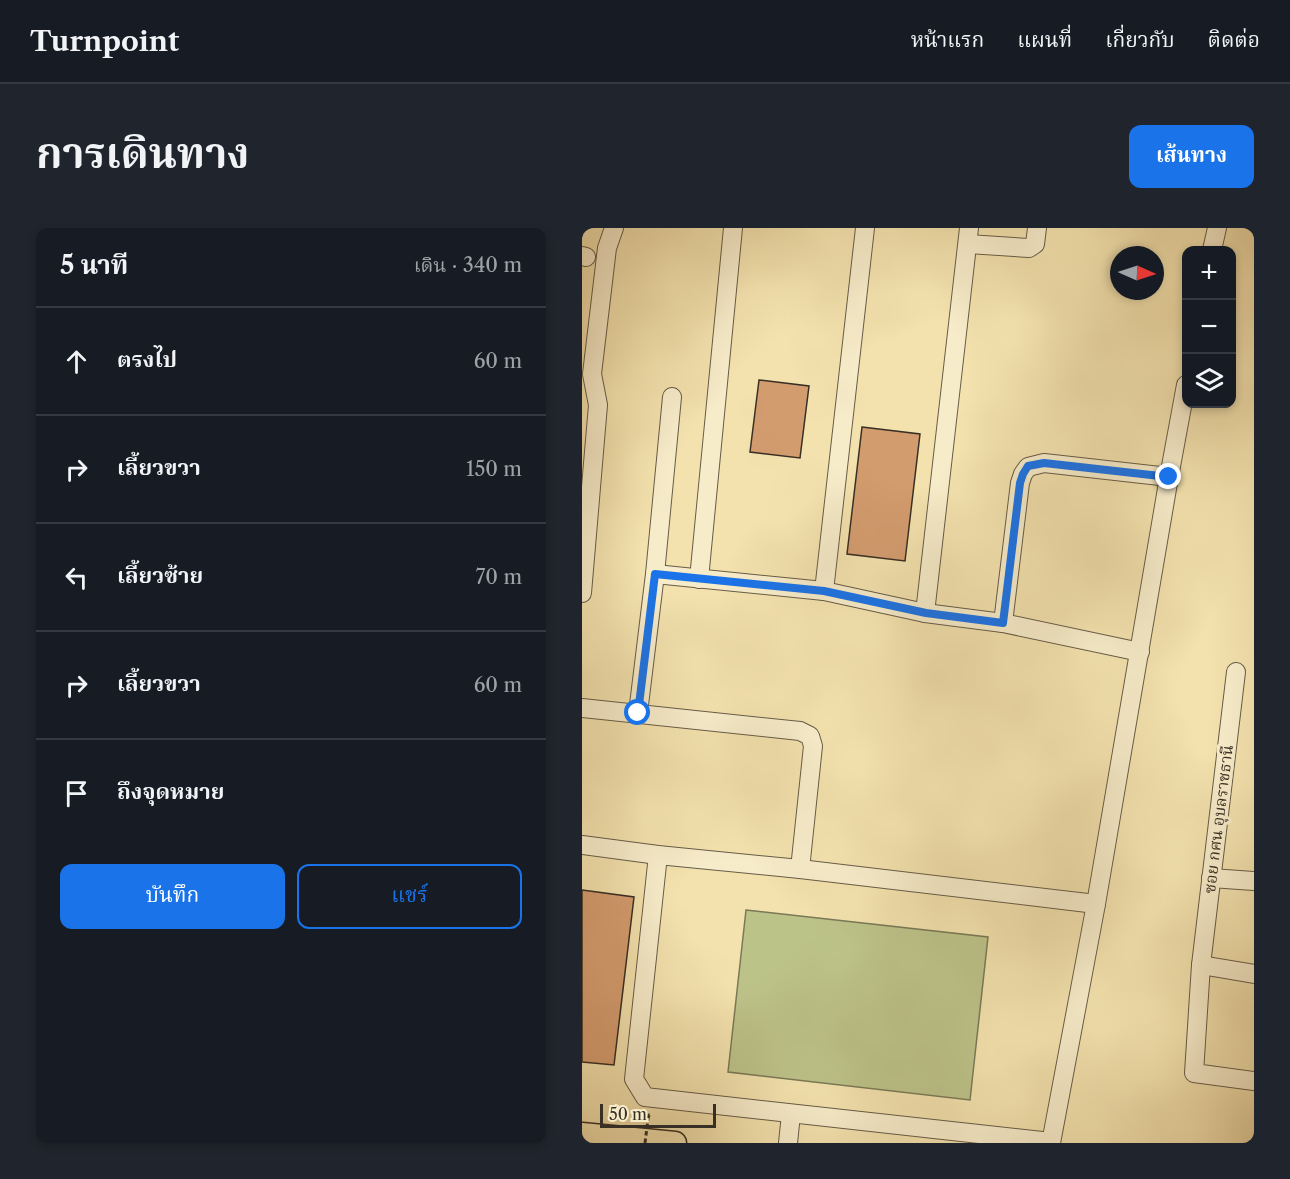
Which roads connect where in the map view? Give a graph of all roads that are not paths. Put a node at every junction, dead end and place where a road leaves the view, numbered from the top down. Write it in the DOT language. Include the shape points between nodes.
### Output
graph roads {
  1 [pos="614,228"];
  2 [pos="733,228"];
  3 [pos="866,228"];
  4 [pos="1037,228"];
  5 [pos="1217,228"];
  6 [pos="969,236"];
  7 [pos="1213,246"];
  8 [pos="672,397"];
  9 [pos="1182,407"];
  10 [pos="1169,477"];
  11 [pos="655,574"];
  12 [pos="699,579"];
  13 [pos="824,591"];
  14 [pos="582,593"];
  15 [pos="926,613"];
  16 [pos="1003,623"];
  17 [pos="1140,652"];
  18 [pos="1236,672"];
  19 [pos="582,708"];
  20 [pos="638,713"];
  21 [pos="582,845"];
  22 [pos="658,855"];
  23 [pos="800,869"];
  24 [pos="1211,878"];
  25 [pos="1254,881"];
  26 [pos="1096,904"];
  27 [pos="1201,965"];
  28 [pos="1254,974"];
  29 [pos="1254,1081"];
  30 [pos="791,1114"];
  31 [pos="582,1134"];
  32 [pos="675,1143"];
  33 [pos="788,1143"];
  34 [pos="1051,1143"];
  1 -- 14 [label="street" via="607,248 592,374 598,405"];
  2 -- 12 [label="street"];
  3 -- 13 [label="street"];
  4 -- 6 [label="street" via="1035,244 1029,248"];
  5 -- 7 [label="street"];
  6 -- 15 [label="street"];
  8 -- 11 [label="street"];
  9 -- 10 [label="street"];
  10 -- 16 [label="street" via="1044,463 1028,466 1020,483"];
  10 -- 17 [label="street"];
  11 -- 12 [label="street"];
  11 -- 20 [label="street"];
  12 -- 13 [label="street"];
  13 -- 15 [label="street"];
  15 -- 16 [label="street"];
  16 -- 17 [label="street"];
  17 -- 26 [label="street"];
  18 -- 24 [label="street, ซอย กศน อุบลราชธานี"];
  19 -- 20 [label="street"];
  20 -- 23 [label="street" via="810,735 813,746"];
  21 -- 22 [label="street"];
  22 -- 23 [label="street"];
  22 -- 30 [label="street" via="634,1079 645,1097"];
  23 -- 26 [label="street"];
  24 -- 25 [label="street"];
  24 -- 27 [label="street, ซอย กศน อุบลราชธานี"];
  26 -- 34 [label="street"];
  27 -- 28 [label="street"];
  27 -- 29 [label="street, ซอย กศน อุบลราชธานี" via="1194,1073"];
  30 -- 33 [label="street"];
  30 -- 34 [label="street"];
  31 -- 32 [label="main road"];
}
